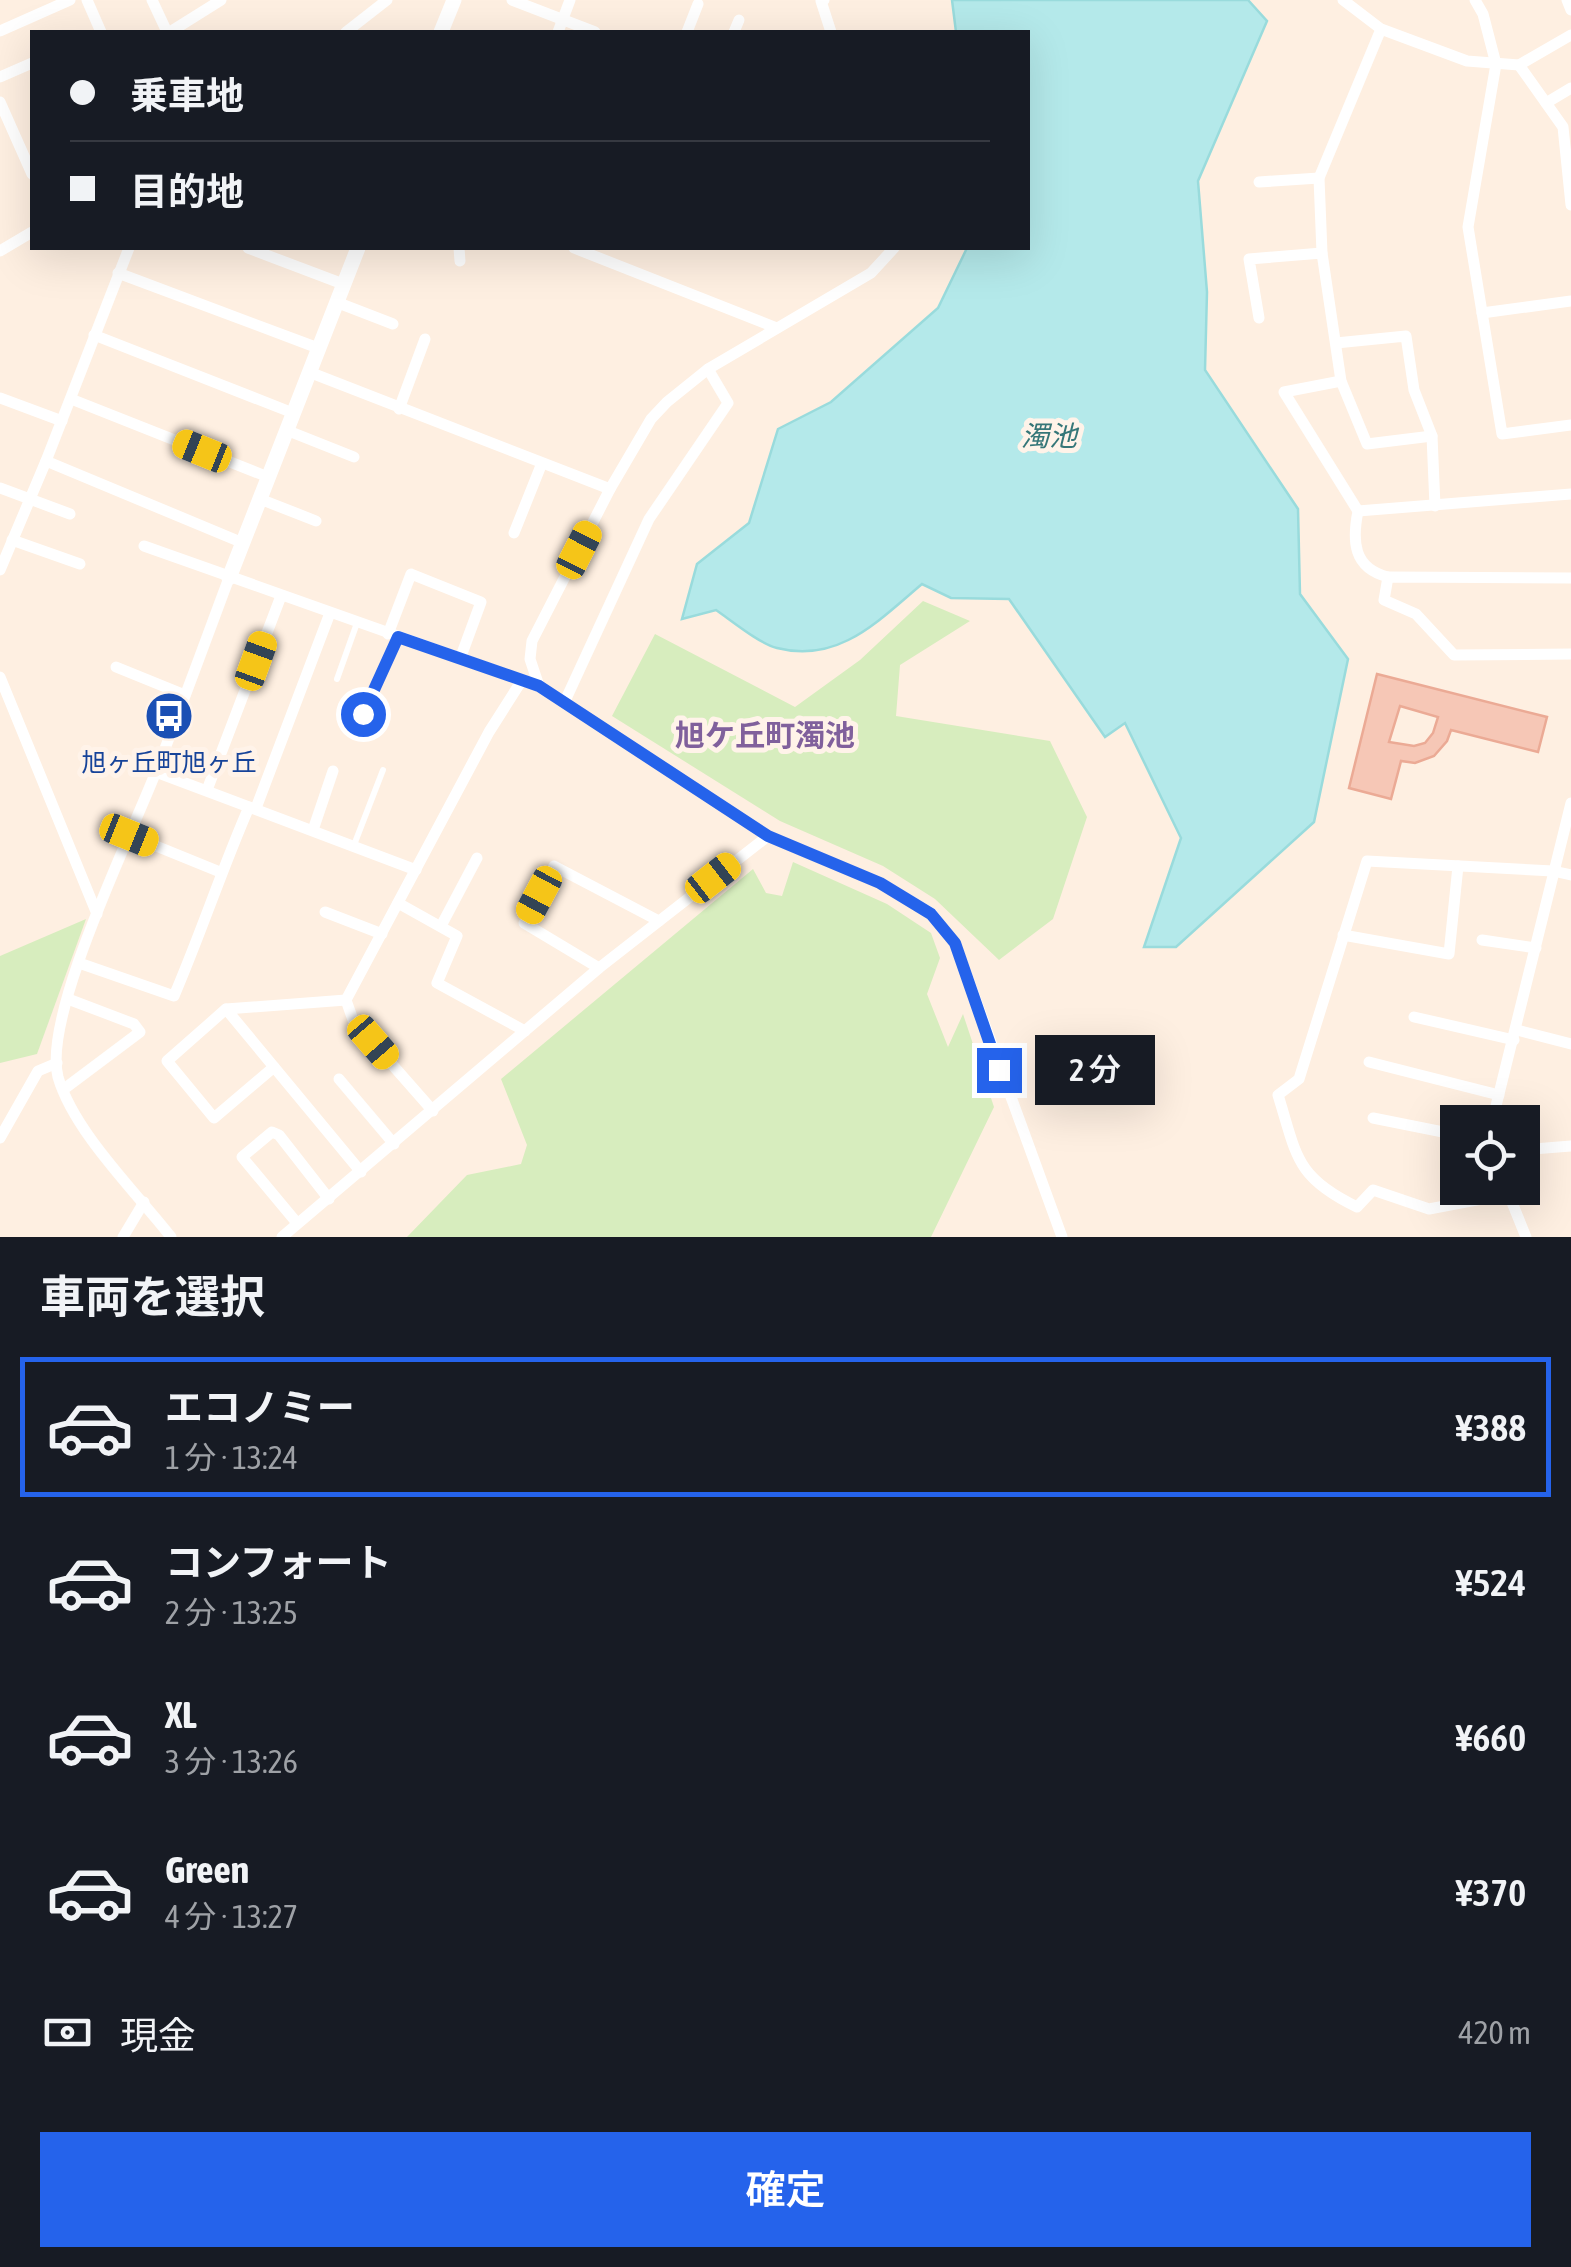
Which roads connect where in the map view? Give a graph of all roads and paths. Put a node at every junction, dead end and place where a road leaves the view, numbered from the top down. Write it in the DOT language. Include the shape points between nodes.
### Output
graph roads {
  1 [pos="70,0"];
  2 [pos="87,0"];
  3 [pos="152,0"];
  4 [pos="221,0"];
  5 [pos="387,0"];
  6 [pos="454,0"];
  7 [pos="512,0"];
  8 [pos="570,0"];
  9 [pos="824,0"];
  10 [pos="1343,0"];
  11 [pos="1476,0"];
  12 [pos="1567,0"];
  13 [pos="698,4"];
  14 [pos="371,5"];
  15 [pos="1571,10"];
  16 [pos="561,26"];
  17 [pos="1381,29"];
  18 [pos="101,30"];
  19 [pos="168,30"];
  20 [pos="172,30"];
  21 [pos="348,30"];
  22 [pos="442,30"];
  23 [pos="688,30"];
  24 [pos="831,30"];
  25 [pos="0,31"];
  26 [pos="1571,35"];
  27 [pos="30,64"];
  28 [pos="1496,64"];
  29 [pos="1519,65"];
  30 [pos="0,77"];
  31 [pos="1571,88"];
  32 [pos="0,102"];
  33 [pos="1546,104"];
  34 [pos="1569,167"];
  35 [pos="30,170"];
  36 [pos="1319,178"];
  37 [pos="1259,182"];
  38 [pos="1571,205"];
  39 [pos="30,233"];
  40 [pos="129,250"];
  41 [pos="253,250"];
  42 [pos="357,250"];
  43 [pos="579,250"];
  44 [pos="892,250"];
  45 [pos="0,251"];
  46 [pos="1322,253"];
  47 [pos="118,274"];
  48 [pos="343,284"];
  49 [pos="1571,301"];
  50 [pos="336,302"];
  51 [pos="1482,313"];
  52 [pos="1259,318"];
  53 [pos="393,324"];
  54 [pos="778,328"];
  55 [pos="94,336"];
  56 [pos="425,340"];
  57 [pos="1336,343"];
  58 [pos="318,348"];
  59 [pos="708,369"];
  60 [pos="309,372"];
  61 [pos="1341,381"];
  62 [pos="0,398"];
  63 [pos="71,399"];
  64 [pos="399,409"];
  65 [pos="292,413"];
  66 [pos="62,422"];
  67 [pos="1571,425"];
  68 [pos="286,430"];
  69 [pos="1432,436"];
  70 [pos="354,457"];
  71 [pos="46,460"];
  72 [pos="542,462"];
  73 [pos="268,477"];
  74 [pos="0,488"];
  75 [pos="610,490"];
  76 [pos="1571,494"];
  77 [pos="260,498"];
  78 [pos="28,499"];
  79 [pos="1435,506"];
  80 [pos="1358,511"];
  81 [pos="70,514"];
  82 [pos="316,521"];
  83 [pos="514,533"];
  84 [pos="12,540"];
  85 [pos="243,543"];
  86 [pos="144,546"];
  87 [pos="80,564"];
  88 [pos="0,570"];
  89 [pos="1388,577"];
  90 [pos="230,578"];
  91 [pos="1571,578"];
  92 [pos="281,596"];
  93 [pos="330,613"];
  94 [pos="358,623"];
  95 [pos="393,635"];
  96 [pos="1571,654"];
  97 [pos="460,659"];
  98 [pos="116,667"];
  99 [pos="0,678"];
  100 [pos="336,679"];
  101 [pos="522,680"];
  102 [pos="539,686"];
  103 [pos="185,695"];
  104 [pos="565,700"];
  105 [pos="363,714"];
  106 [pos="384,770"];
  107 [pos="333,771"];
  108 [pos="156,772"];
  109 [pos="208,790"];
  110 [pos="1571,802"];
  111 [pos="252,807"];
  112 [pos="312,830"];
  113 [pos="129,835"];
  114 [pos="768,836"];
  115 [pos="354,845"];
  116 [pos="477,858"];
  117 [pos="1458,866"];
  118 [pos="416,870"];
  119 [pos="1553,871"];
  120 [pos="220,872"];
  121 [pos="1571,875"];
  122 [pos="398,903"];
  123 [pos="324,912"];
  124 [pos="97,914"];
  125 [pos="659,921"];
  126 [pos="441,926"];
  127 [pos="382,934"];
  128 [pos="1343,936"];
  129 [pos="1482,940"];
  130 [pos="1536,948"];
  131 [pos="79,963"];
  132 [pos="599,968"];
  133 [pos="68,999"];
  134 [pos="346,1000"];
  135 [pos="226,1009"];
  136 [pos="1414,1017"];
  137 [pos="525,1031"];
  138 [pos="1516,1035"];
  139 [pos="1571,1044"];
  140 [pos="1369,1062"];
  141 [pos="57,1063"];
  142 [pos="274,1067"];
  143 [pos="340,1079"];
  144 [pos="64,1089"];
  145 [pos="1499,1096"];
  146 [pos="1497,1105"];
  147 [pos="433,1111"];
  148 [pos="1373,1118"];
  149 [pos="1440,1131"];
  150 [pos="0,1138"];
  151 [pos="394,1144"];
  152 [pos="1571,1146"];
  153 [pos="1540,1149"];
  154 [pos="361,1172"];
  155 [pos="329,1199"];
  156 [pos="144,1202"];
  157 [pos="1443,1205"];
  158 [pos="1513,1205"];
  159 [pos="298,1223"];
  160 [pos="123,1237"];
  161 [pos="171,1237"];
  162 [pos="282,1237"];
  163 [pos="1062,1237"];
  164 [pos="1526,1237"];
  1 -- 25 [label="street"];
  2 -- 18 [label="street"];
  3 -- 19 [label="street"];
  4 -- 20 [label="street"];
  5 -- 14 [label="street"];
  6 -- 22 [label="street"];
  7 -- 16 [label="street"];
  8 -- 16 [label="street"];
  9 -- 24 [label="street"];
  10 -- 17 [label="street"];
  11 -- 28 [label="street"];
  12 -- 15 [label="street"];
  13 -- 23 [label="street"];
  14 -- 21 [label="street"];
  17 -- 28 [label="street" via="1467,61"];
  17 -- 36 [label="street"];
  26 -- 29 [label="street"];
  27 -- 30 [label="street"];
  28 -- 29 [label="street"];
  28 -- 51 [label="street" via="1468,228"];
  29 -- 33 [label="street"];
  31 -- 33 [label="street"];
  32 -- 35 [label="street"];
  33 -- 34 [label="street" via="1563,127"];
  34 -- 38 [label="street"];
  36 -- 37 [label="street"];
  36 -- 46 [label="street"];
  39 -- 45 [label="street"];
  40 -- 47 [label="street"];
  41 -- 48 [label="street"];
  42 -- 48 [label="street"];
  43 -- 54 [label="street"];
  44 -- 54 [label="street" via="871,273"];
  46 -- 52 [label="street" via="1249,259"];
  46 -- 57 [label="street"];
  47 -- 55 [label="street"];
  47 -- 58 [label="street"];
  48 -- 50 [label="street"];
  49 -- 51 [label="street"];
  50 -- 53 [label="street"];
  50 -- 58 [label="street"];
  51 -- 67 [label="street" via="1502,434"];
  54 -- 59 [label="street"];
  55 -- 63 [label="street"];
  55 -- 65 [label="street"];
  56 -- 64 [label="street"];
  57 -- 61 [label="street"];
  57 -- 69 [label="street" via="1406,336 1414,390"];
  58 -- 60 [label="street"];
  59 -- 75 [label="street" via="652,419"];
  59 -- 104 [label="street" via="728,403 649,519"];
  60 -- 64 [label="street"];
  60 -- 65 [label="street"];
  61 -- 69 [label="street" via="1367,444"];
  61 -- 80 [label="street" via="1284,392"];
  62 -- 66 [label="street"];
  63 -- 66 [label="street"];
  63 -- 73 [label="street"];
  64 -- 72 [label="street"];
  65 -- 68 [label="street"];
  66 -- 71 [label="street"];
  68 -- 70 [label="street"];
  68 -- 73 [label="street"];
  69 -- 79 [label="street"];
  71 -- 78 [label="street"];
  71 -- 85 [label="street"];
  72 -- 75 [label="street"];
  72 -- 83 [label="street"];
  73 -- 77 [label="street"];
  74 -- 78 [label="street"];
  75 -- 102 [label="street" via="532,640"];
  76 -- 79 [label="street"];
  77 -- 82 [label="street"];
  77 -- 85 [label="street"];
  78 -- 81 [label="street"];
  78 -- 84 [label="street"];
  79 -- 80 [label="street"];
  80 -- 89 [label="street" via="1353,537 1360,559"];
  84 -- 87 [label="street"];
  84 -- 88 [label="street"];
  85 -- 90 [label="street"];
  86 -- 90 [label="street"];
  89 -- 91 [label="street"];
  89 -- 96 [label="street" via="1384,600 1416,614 1454,655"];
  90 -- 92 [label="street"];
  90 -- 103 [label="street"];
  92 -- 93 [label="street"];
  92 -- 109 [label="street"];
  93 -- 94 [label="street"];
  93 -- 111 [label="street"];
  94 -- 95 [label="street"];
  94 -- 100 [label="lane"];
  95 -- 97 [label="street"];
  95 -- 97 [label="street" via="411,574 481,602"];
  95 -- 105 [label="street"];
  97 -- 101 [label="street"];
  98 -- 103 [label="street"];
  99 -- 124 [label="street"];
  101 -- 102 [label="street"];
  101 -- 118 [label="street"];
  102 -- 104 [label="street"];
  103 -- 108 [label="street"];
  104 -- 114 [label="street"];
  106 -- 115 [label="lane"];
  107 -- 112 [label="street"];
  108 -- 109 [label="street"];
  108 -- 113 [label="street"];
  109 -- 111 [label="street"];
  110 -- 119 [label="street"];
  111 -- 112 [label="street"];
  111 -- 120 [label="street"];
  112 -- 115 [label="street"];
  113 -- 120 [label="street"];
  113 -- 124 [label="street"];
  114 -- 125 [label="street"];
  114 -- 163 [label="street" via="880,883 931,914 955,943"];
  115 -- 118 [label="street"];
  116 -- 126 [label="street"];
  117 -- 119 [label="street"];
  117 -- 128 [label="street" via="1367,860"];
  117 -- 128 [label="street" via="1449,954"];
  118 -- 122 [label="street"];
  119 -- 121 [label="street"];
  119 -- 130 [label="street"];
  120 -- 131 [label="street" via="174,996"];
  122 -- 126 [label="street"];
  122 -- 127 [label="street"];
  123 -- 127 [label="street"];
  124 -- 131 [label="street"];
  125 -- 132 [label="street"];
  125 -- 132 [label="street" via="554,866 524,923"];
  126 -- 137 [label="street" via="458,936 437,982"];
  127 -- 134 [label="street"];
  128 -- 157 [label="street" via="1300,1078 1278,1095 1300,1166 1330,1194 1357,1207 1373,1190 1429,1208"];
  129 -- 130 [label="street"];
  130 -- 138 [label="street"];
  131 -- 133 [label="street"];
  132 -- 137 [label="street"];
  133 -- 141 [label="street" via="57,1033"];
  133 -- 144 [label="street" via="140,1032"];
  134 -- 135 [label="street"];
  134 -- 147 [label="street" via="353,1020"];
  135 -- 142 [label="street"];
  135 -- 142 [label="street" via="167,1061 178,1075 214,1118"];
  136 -- 138 [label="street"];
  137 -- 147 [label="street"];
  138 -- 139 [label="street"];
  138 -- 145 [label="street"];
  140 -- 145 [label="street"];
  141 -- 144 [label="street"];
  141 -- 150 [label="street" via="38,1071"];
  142 -- 154 [label="street"];
  143 -- 151 [label="street"];
  144 -- 156 [label="street" via="90,1140"];
  145 -- 146 [label="street"];
  147 -- 151 [label="street"];
  148 -- 149 [label="street"];
  151 -- 154 [label="street"];
  152 -- 153 [label="street"];
  154 -- 155 [label="street"];
  155 -- 159 [label="street"];
  155 -- 159 [label="street" via="272,1132 242,1157"];
  156 -- 160 [label="street"];
  156 -- 161 [label="street"];
  158 -- 164 [label="street"];
  159 -- 162 [label="street"];
}
